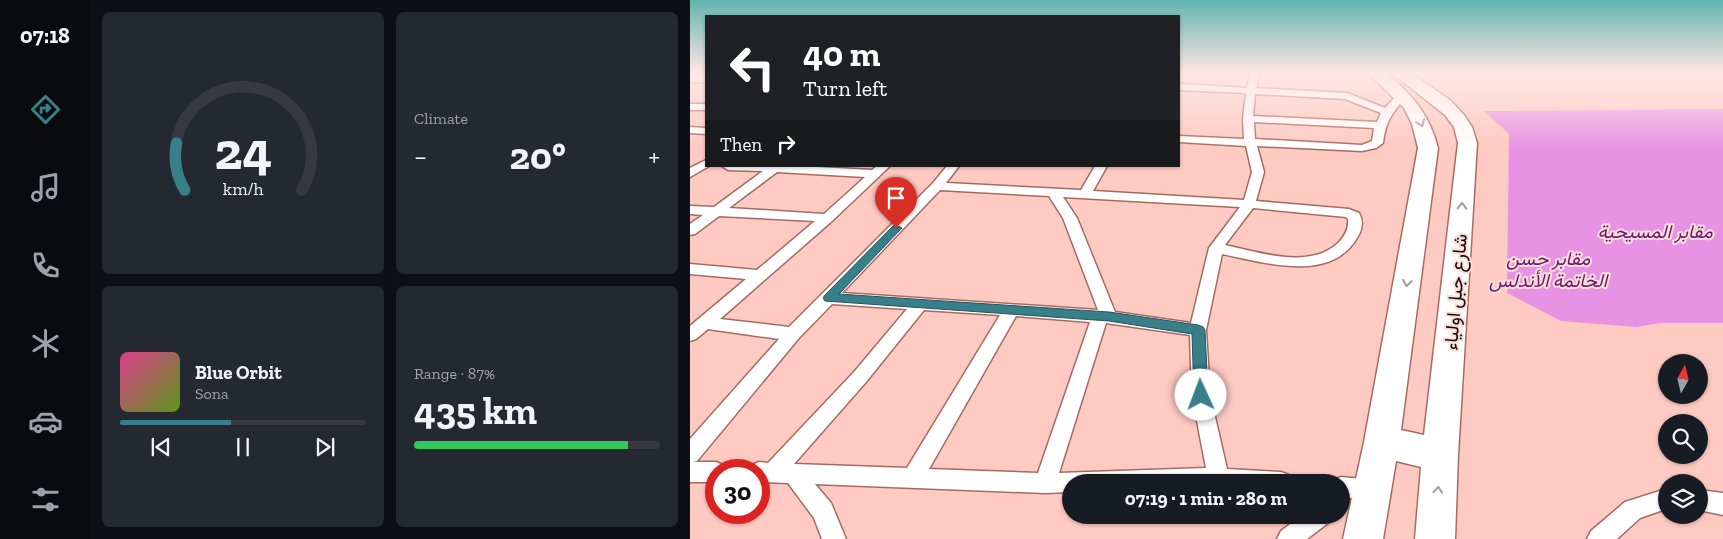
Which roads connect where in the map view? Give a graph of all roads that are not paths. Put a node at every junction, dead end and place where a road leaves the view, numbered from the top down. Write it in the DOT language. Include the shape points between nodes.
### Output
graph roads {
  1 [pos="1250,99"];
  2 [pos="1393,99"];
  3 [pos="1401,99"];
  4 [pos="1410,99"];
  5 [pos="690,106"];
  6 [pos="705,107"];
  7 [pos="1248,119"];
  8 [pos="1380,125"];
  9 [pos="690,130"];
  10 [pos="705,130"];
  11 [pos="1180,138"];
  12 [pos="1250,141"];
  13 [pos="705,164"];
  14 [pos="752,167"];
  15 [pos="952,167"];
  16 [pos="1100,167"];
  17 [pos="773,170"];
  18 [pos="880,170"];
  19 [pos="690,173"];
  20 [pos="937,186"];
  21 [pos="1053,192"];
  22 [pos="1085,194"];
  23 [pos="1249,204"];
  24 [pos="690,210"];
  25 [pos="716,212"];
  26 [pos="827,218"];
  27 [pos="690,231"];
  28 [pos="1216,248"];
  29 [pos="690,268"];
  30 [pos="762,275"];
  31 [pos="829,298"];
  32 [pos="920,304"];
  33 [pos="1011,311"];
  34 [pos="1105,316"];
  35 [pos="705,323"];
  36 [pos="1198,330"];
  37 [pos="793,334"];
  38 [pos="690,335"];
  39 [pos="1382,442"];
  40 [pos="690,454"];
  41 [pos="1440,455"];
  42 [pos="690,472"];
  43 [pos="705,472"];
  44 [pos="775,472"];
  45 [pos="1217,474"];
  46 [pos="912,479"];
  47 [pos="1045,483"];
  48 [pos="1062,483"];
  49 [pos="1353,491"];
  50 [pos="1658,502"];
  51 [pos="1708,502"];
  52 [pos="1723,504"];
  53 [pos="1308,524"];
  54 [pos="1438,538"];
  55 [pos="834,539"];
  56 [pos="1288,539"];
  57 [pos="1363,539"];
  58 [pos="1599,539"];
  1 -- 7 [label="street"];
  2 -- 8 [label="street"];
  3 -- 39 [label="highway, شارع جبل اولياء, one-way" via="1418,115 1428,148"];
  41 -- 4 [label="highway, شارع جبل اولياء, one-way" via="1467,137 1454,115"];
  5 -- 6 [label="street"];
  7 -- 8 [label="street"];
  7 -- 12 [label="street"];
  8 -- 12 [label="street" via="1377,142 1362,148"];
  9 -- 10 [label="street"];
  11 -- 12 [label="street"];
  12 -- 23 [label="street" via="1258,172"];
  13 -- 19 [label="street"];
  14 -- 17 [label="street"];
  15 -- 20 [label="street"];
  16 -- 22 [label="street"];
  17 -- 18 [label="street"];
  17 -- 25 [label="street"];
  18 -- 26 [label="street"];
  20 -- 21 [label="street"];
  20 -- 31 [label="street"];
  21 -- 22 [label="street"];
  21 -- 34 [label="street" via="1070,218"];
  22 -- 23 [label="street"];
  23 -- 28 [label="street"];
  23 -- 28 [label="street" via="1349,213 1356,220 1353,233 1341,250 1319,260 1300,262"];
  24 -- 25 [label="street"];
  25 -- 26 [label="street"];
  25 -- 27 [label="street"];
  26 -- 30 [label="street"];
  28 -- 36 [label="street"];
  29 -- 30 [label="street"];
  30 -- 35 [label="street"];
  31 -- 32 [label="street"];
  31 -- 37 [label="street"];
  32 -- 33 [label="street"];
  32 -- 44 [label="street"];
  33 -- 34 [label="street"];
  33 -- 46 [label="street"];
  34 -- 36 [label="street"];
  34 -- 47 [label="street"];
  35 -- 37 [label="street"];
  35 -- 38 [label="street"];
  36 -- 45 [label="street" via="1201,395"];
  37 -- 40 [label="street"];
  39 -- 41 [label="highway"];
  39 -- 49 [label="highway, شارع جبل اولياء"];
  54 -- 41 [label="highway, شارع جبل اولياء, one-way"];
  42 -- 43 [label="street"];
  44 -- 46 [label="street"];
  44 -- 55 [label="street" via="823,511"];
  46 -- 47 [label="street"];
  47 -- 48 [label="street"];
  49 -- 57 [label="highway, شارع جبل اولياء"];
  50 -- 58 [label="street" via="1633,510"];
  51 -- 52 [label="street"];
  53 -- 56 [label="street"];
}
